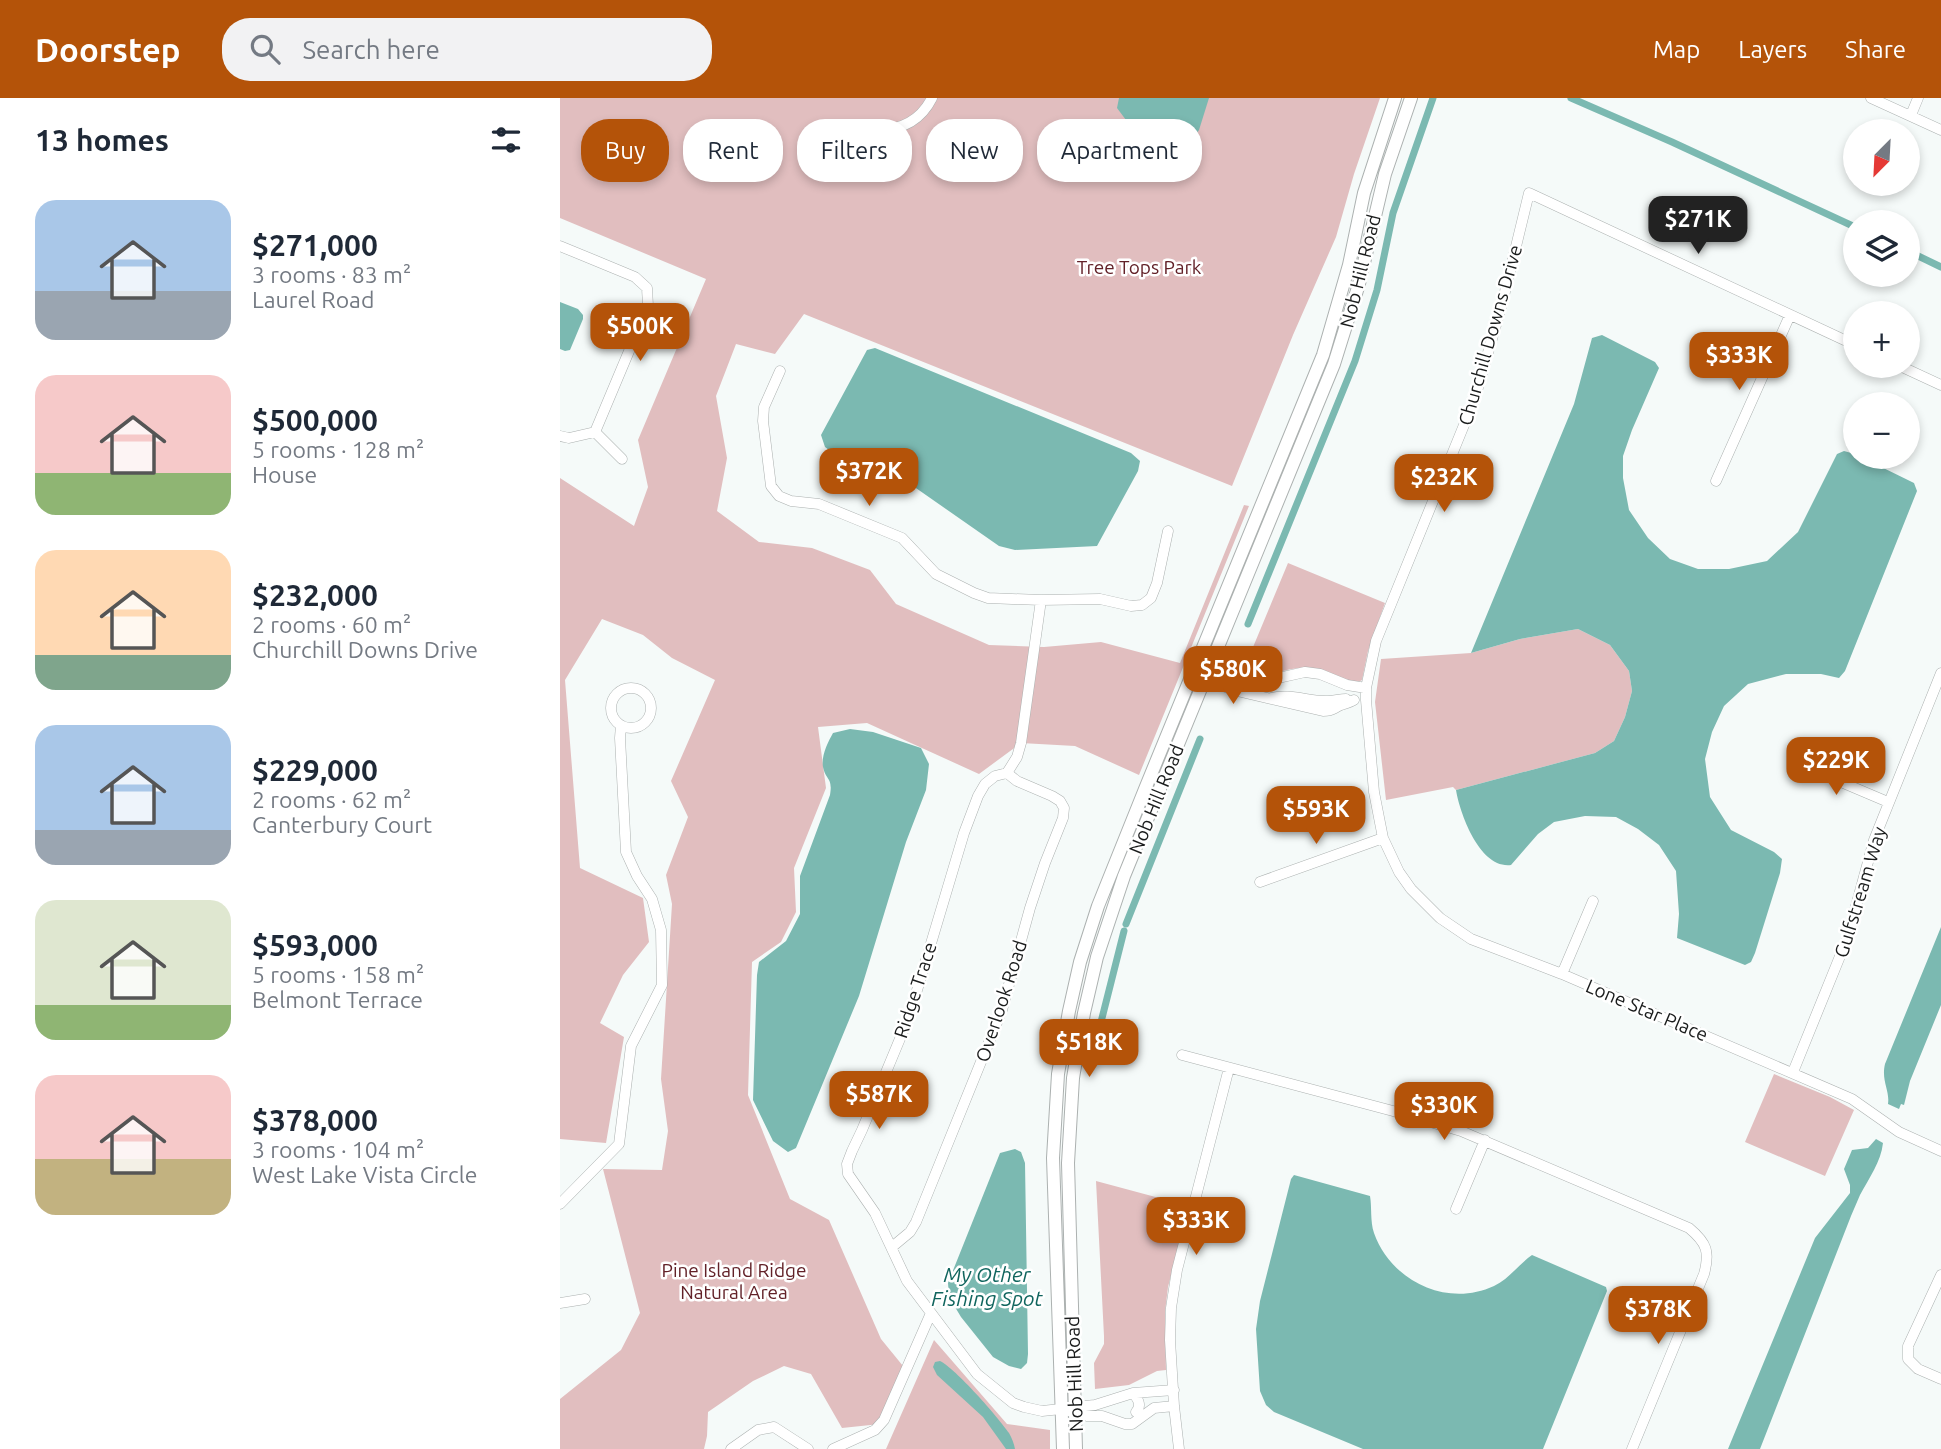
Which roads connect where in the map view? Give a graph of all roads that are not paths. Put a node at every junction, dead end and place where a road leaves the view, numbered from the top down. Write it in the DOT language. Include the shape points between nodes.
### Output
graph roads {
  1 [pos="932,98"];
  2 [pos="1395,98"];
  3 [pos="1411,98"];
  4 [pos="1871,98"];
  5 [pos="1918,98"];
  6 [pos="1911,115"];
  7 [pos="912,121"];
  8 [pos="1941,130"];
  9 [pos="560,246"];
  10 [pos="1790,316"];
  11 [pos="1843,340"];
  12 [pos="780,371"];
  13 [pos="1920,375"];
  14 [pos="1941,385"];
  15 [pos="595,432"];
  16 [pos="560,436"];
  17 [pos="622,459"];
  18 [pos="1716,481"];
  19 [pos="1168,531"];
  20 [pos="1041,600"];
  21 [pos="1194,669"];
  22 [pos="1941,673"];
  23 [pos="1208,674"];
  24 [pos="1332,679"];
  25 [pos="1366,688"];
  26 [pos="1366,700"];
  27 [pos="1340,702"];
  28 [pos="621,725"];
  29 [pos="1796,763"];
  30 [pos="1007,772"];
  31 [pos="1888,802"];
  32 [pos="1383,838"];
  33 [pos="1260,882"];
  34 [pos="1593,901"];
  35 [pos="1562,974"];
  36 [pos="1182,1055"];
  37 [pos="1229,1068"];
  38 [pos="1793,1072"];
  39 [pos="1485,1140"];
  40 [pos="1941,1151"];
  41 [pos="560,1204"];
  42 [pos="1456,1209"];
  43 [pos="891,1247"];
  44 [pos="1941,1275"];
  45 [pos="585,1299"];
  46 [pos="560,1303"];
  47 [pos="931,1313"];
  48 [pos="1941,1379"];
  49 [pos="1174,1390"];
  50 [pos="1133,1393"];
  51 [pos="1174,1406"];
  52 [pos="1154,1408"];
  53 [pos="1061,1409"];
  54 [pos="1075,1412"];
  55 [pos="1131,1415"];
  56 [pos="731,1449"];
  57 [pos="808,1449"];
  58 [pos="833,1449"];
  59 [pos="1063,1449"];
  60 [pos="1076,1449"];
  61 [pos="1179,1449"];
  62 [pos="1632,1449"];
  1 -- 7 [label="street" via="926,111"];
  2 -- 21 [label="main road, Nob Hill Road" via="1367,183 1323,355"];
  3 -- 23 [label="main road, Nob Hill Road" via="1385,174 1334,364"];
  4 -- 6 [label="street"];
  5 -- 6 [label="street"];
  6 -- 8 [label="street"];
  9 -- 15 [label="street" via="635,277 647,288 648,306"];
  10 -- 11 [label="street"];
  10 -- 18 [label="street"];
  10 -- 25 [label="street, Churchill Downs Drive" via="1529,193 1475,398 1376,641"];
  12 -- 20 [label="street" via="764,407 763,421 771,486 779,496 818,504 902,538 936,574 974,593 988,598"];
  13 -- 14 [label="street"];
  15 -- 16 [label="street"];
  15 -- 17 [label="street"];
  19 -- 20 [label="street" via="1157,583 1142,605"];
  20 -- 30 [label="street, Ridge Trace" via="1021,743"];
  21 -- 23 [label="street"];
  21 -- 53 [label="main road, Nob Hill Road" via="1098,906 1069,1011 1058,1073 1053,1158"];
  22 -- 31 [label="street, Gulfstream Way"];
  23 -- 24 [label="street" via="1261,682 1306,672"];
  23 -- 27 [label="street" via="1237,691 1280,702 1323,711 1333,710"];
  23 -- 54 [label="main road, Nob Hill Road" via="1124,876 1097,957 1078,1043 1068,1163"];
  24 -- 25 [label="street"];
  24 -- 27 [label="street"];
  25 -- 26 [label="street, Churchill Downs Drive"];
  26 -- 27 [label="street"];
  26 -- 32 [label="street, Churchill Downs Drive"];
  28 -- 28 [label="street" via="611,711 613,698 626,689 641,690 650,701 648,720 636,727"];
  28 -- 41 [label="street" via="626,852 652,899 661,930 662,985 631,1046 619,1144"];
  29 -- 31 [label="street"];
  30 -- 43 [label="street, Ridge Trace" via="985,784 978,796 909,1017 847,1164 848,1174 876,1213"];
  30 -- 43 [label="street, Overlook Road" via="1060,801 1063,818 990,1042 916,1222 911,1232"];
  31 -- 38 [label="street, Gulfstream Way" via="1847,939"];
  32 -- 33 [label="street"];
  32 -- 35 [label="street, Lone Star Place" via="1411,889 1440,918 1471,939"];
  34 -- 35 [label="street"];
  35 -- 38 [label="street, Lone Star Place"];
  36 -- 37 [label="street"];
  37 -- 39 [label="street"];
  37 -- 49 [label="street" via="1177,1270 1170,1340"];
  38 -- 40 [label="street, Lone Star Place" via="1852,1099 1899,1132"];
  39 -- 42 [label="street"];
  39 -- 62 [label="street" via="1689,1228 1706,1245 1704,1274"];
  43 -- 47 [label="street, Ridge Trace" via="907,1281"];
  44 -- 48 [label="street" via="1908,1346 1908,1359"];
  45 -- 46 [label="street"];
  47 -- 53 [label="street, Ridge Trace" via="977,1374 1013,1403 1042,1411"];
  47 -- 58 [label="street" via="884,1420 874,1430"];
  49 -- 50 [label="street"];
  49 -- 51 [label="street"];
  50 -- 54 [label="street" via="1085,1405"];
  50 -- 55 [label="street" via="1139,1402"];
  51 -- 52 [label="street, Ridge Trace"];
  51 -- 61 [label="street"];
  52 -- 55 [label="street, Ridge Trace"];
  52 -- 55 [label="street" via="1132,1424"];
  53 -- 54 [label="street, Ridge Trace"];
  53 -- 59 [label="main road, Nob Hill Road"];
  54 -- 55 [label="street, Ridge Trace"];
  54 -- 60 [label="main road, Nob Hill Road"];
  56 -- 57 [label="street" via="758,1430 774,1427"];
}
